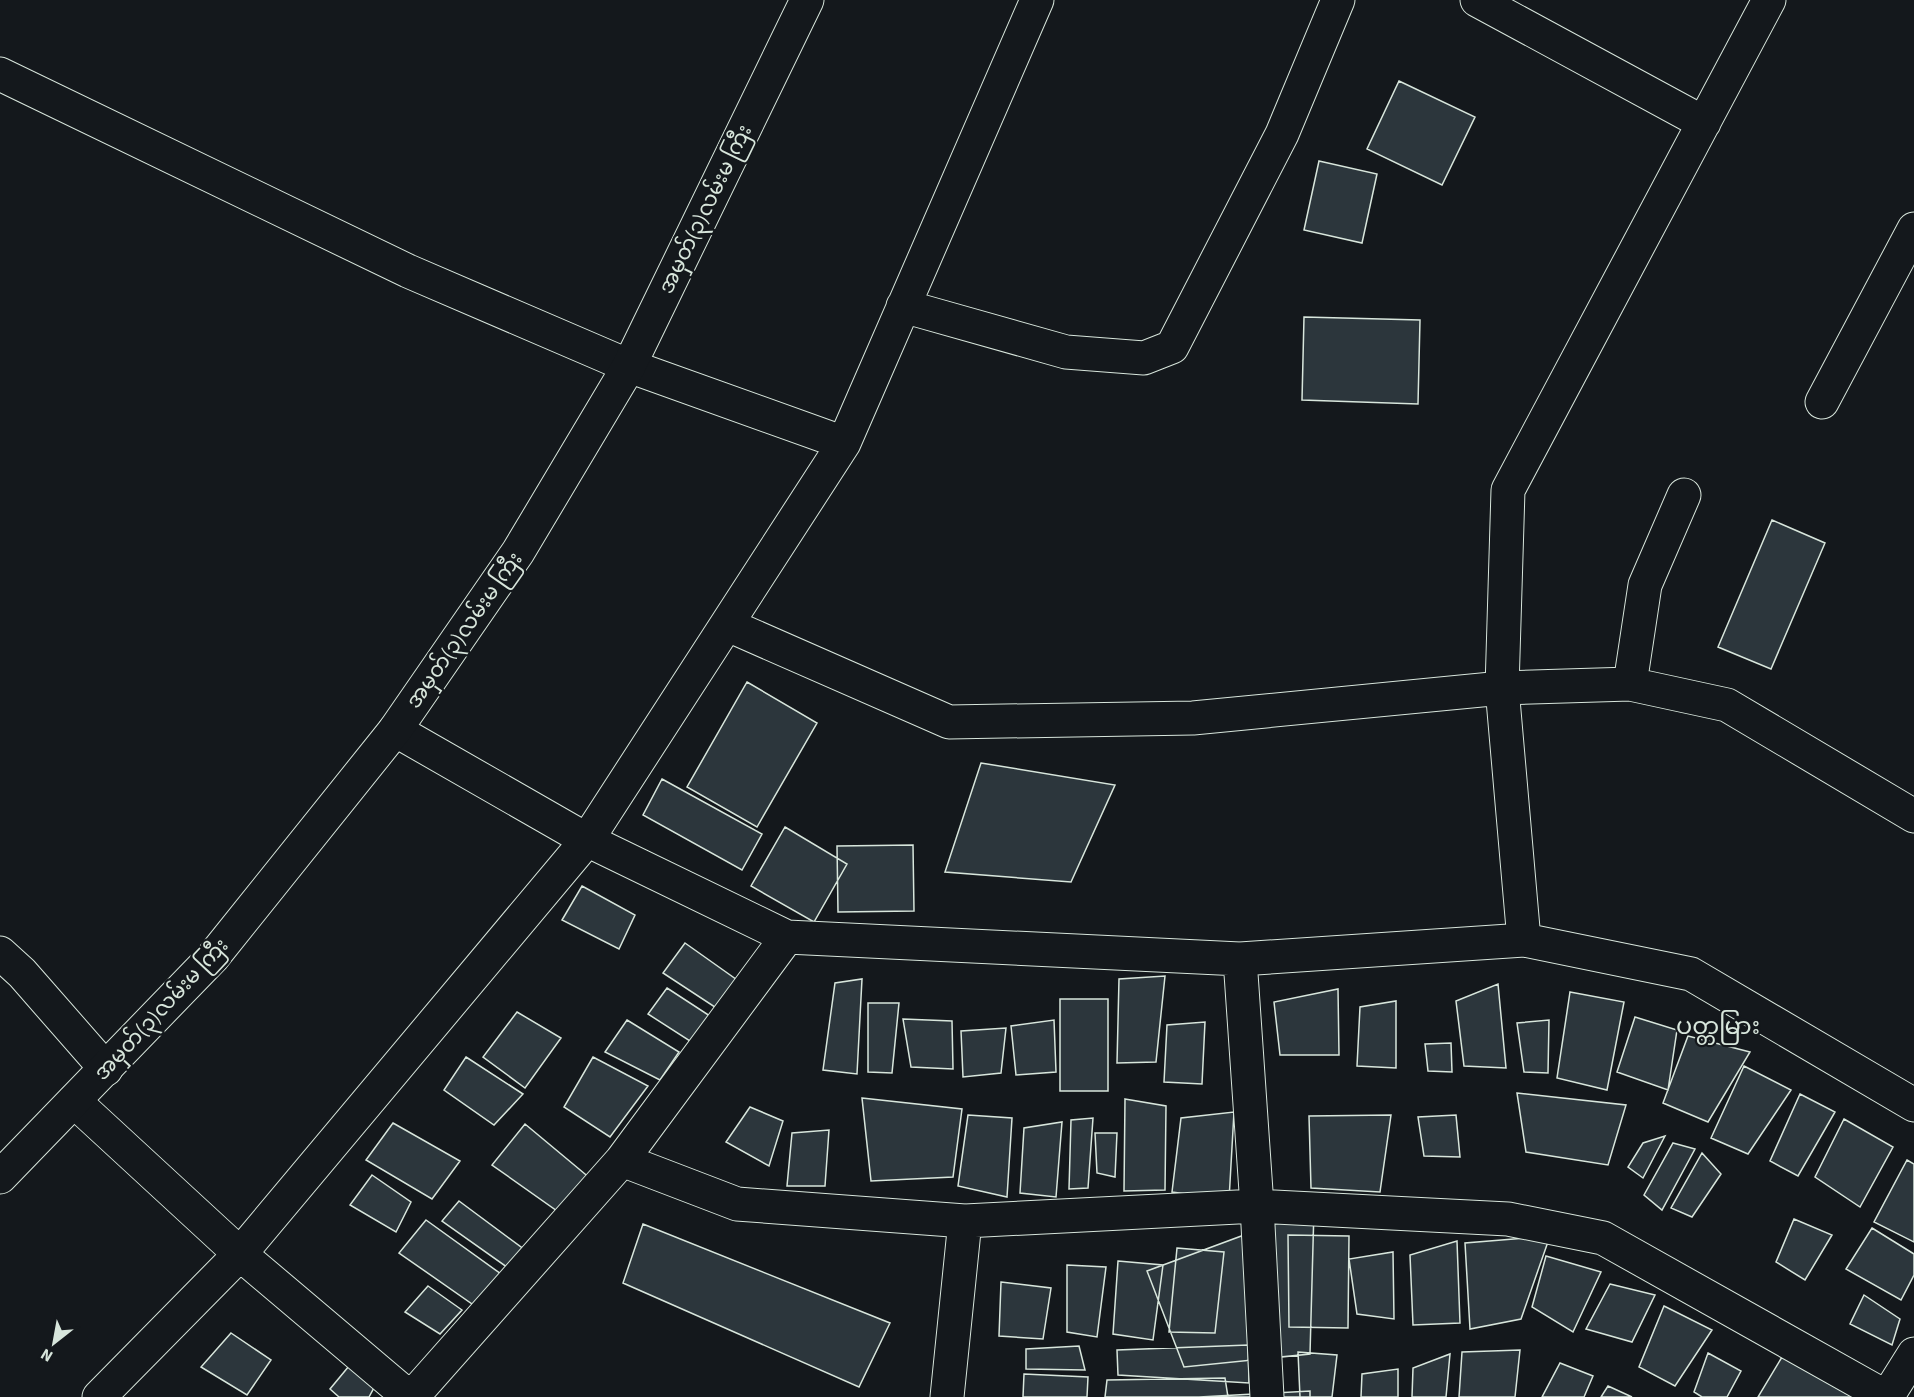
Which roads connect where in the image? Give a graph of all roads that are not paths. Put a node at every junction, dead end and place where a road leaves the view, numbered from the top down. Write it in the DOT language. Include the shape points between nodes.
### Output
graph roads {
  1 [pos="807,0"];
  2 [pos="1037,0"];
  3 [pos="1338,0"];
  4 [pos="1477,0"];
  5 [pos="1769,0"];
  6 [pos="0,74"];
  7 [pos="1704,123"];
  8 [pos="1914,229"];
  9 [pos="903,306"];
  10 [pos="629,366"];
  11 [pos="1822,402"];
  12 [pos="844,443"];
  13 [pos="1684,495"];
  14 [pos="728,625"];
  15 [pos="1630,684"];
  16 [pos="1502,688"];
  17 [pos="395,730"];
  18 [pos="1914,816"];
  19 [pos="587,840"];
  20 [pos="787,937"];
  21 [pos="1524,940"];
  22 [pos="0,953"];
  23 [pos="1240,959"];
  24 [pos="106,1069"];
  25 [pos="74,1101"];
  26 [pos="1914,1106"];
  27 [pos="622,1160"];
  28 [pos="0,1177"];
  29 [pos="1257,1206"];
  30 [pos="965,1221"];
  31 [pos="240,1254"];
  32 [pos="1914,1354"];
  33 [pos="99,1397"];
  34 [pos="410,1397"];
  35 [pos="947,1397"];
  36 [pos="1267,1397"];
  37 [pos="1886,1397"];
  1 -- 10 [label="street, အမှတ်(၃)လမ်းမ ကြီး"];
  2 -- 9 [label="street"];
  3 -- 9 [label="street" via="1282,134 1172,347 1144,358 1065,352"];
  4 -- 7 [label="street"];
  5 -- 7 [label="street"];
  6 -- 10 [label="street" via="408,271"];
  7 -- 16 [label="street" via="1508,490"];
  8 -- 11 [label="street"];
  9 -- 12 [label="street"];
  10 -- 12 [label="street"];
  10 -- 17 [label="street, အမှတ်(၃)လမ်းမ ကြီး" via="518,552"];
  12 -- 14 [label="street"];
  13 -- 15 [label="street" via="1645,585"];
  14 -- 16 [label="street" via="949,722 1193,718"];
  14 -- 19 [label="street"];
  15 -- 16 [label="street"];
  15 -- 18 [label="street" via="1727,705"];
  16 -- 21 [label="street"];
  17 -- 19 [label="street"];
  17 -- 24 [label="street, အမှတ်(၃)လမ်းမ ကြီး" via="213,957"];
  19 -- 20 [label="street"];
  19 -- 31 [label="street"];
  20 -- 23 [label="street"];
  20 -- 27 [label="street"];
  21 -- 23 [label="street"];
  21 -- 26 [label="street" via="1690,974"];
  22 -- 24 [label="street"];
  23 -- 29 [label="street"];
  24 -- 25 [label="street, အမှတ်(၃)လမ်းမ ကြီး"];
  25 -- 28 [label="street, အမှတ်(၃)လမ်းမ ကြီး"];
  25 -- 31 [label="street"];
  27 -- 30 [label="street" via="737,1204"];
  27 -- 34 [label="street"];
  29 -- 30 [label="street"];
  29 -- 36 [label="street"];
  29 -- 37 [label="street" via="1508,1219 1603,1238"];
  30 -- 35 [label="street"];
  31 -- 33 [label="street"];
  31 -- 34 [label="street"];
  32 -- 37 [label="street"];
}
